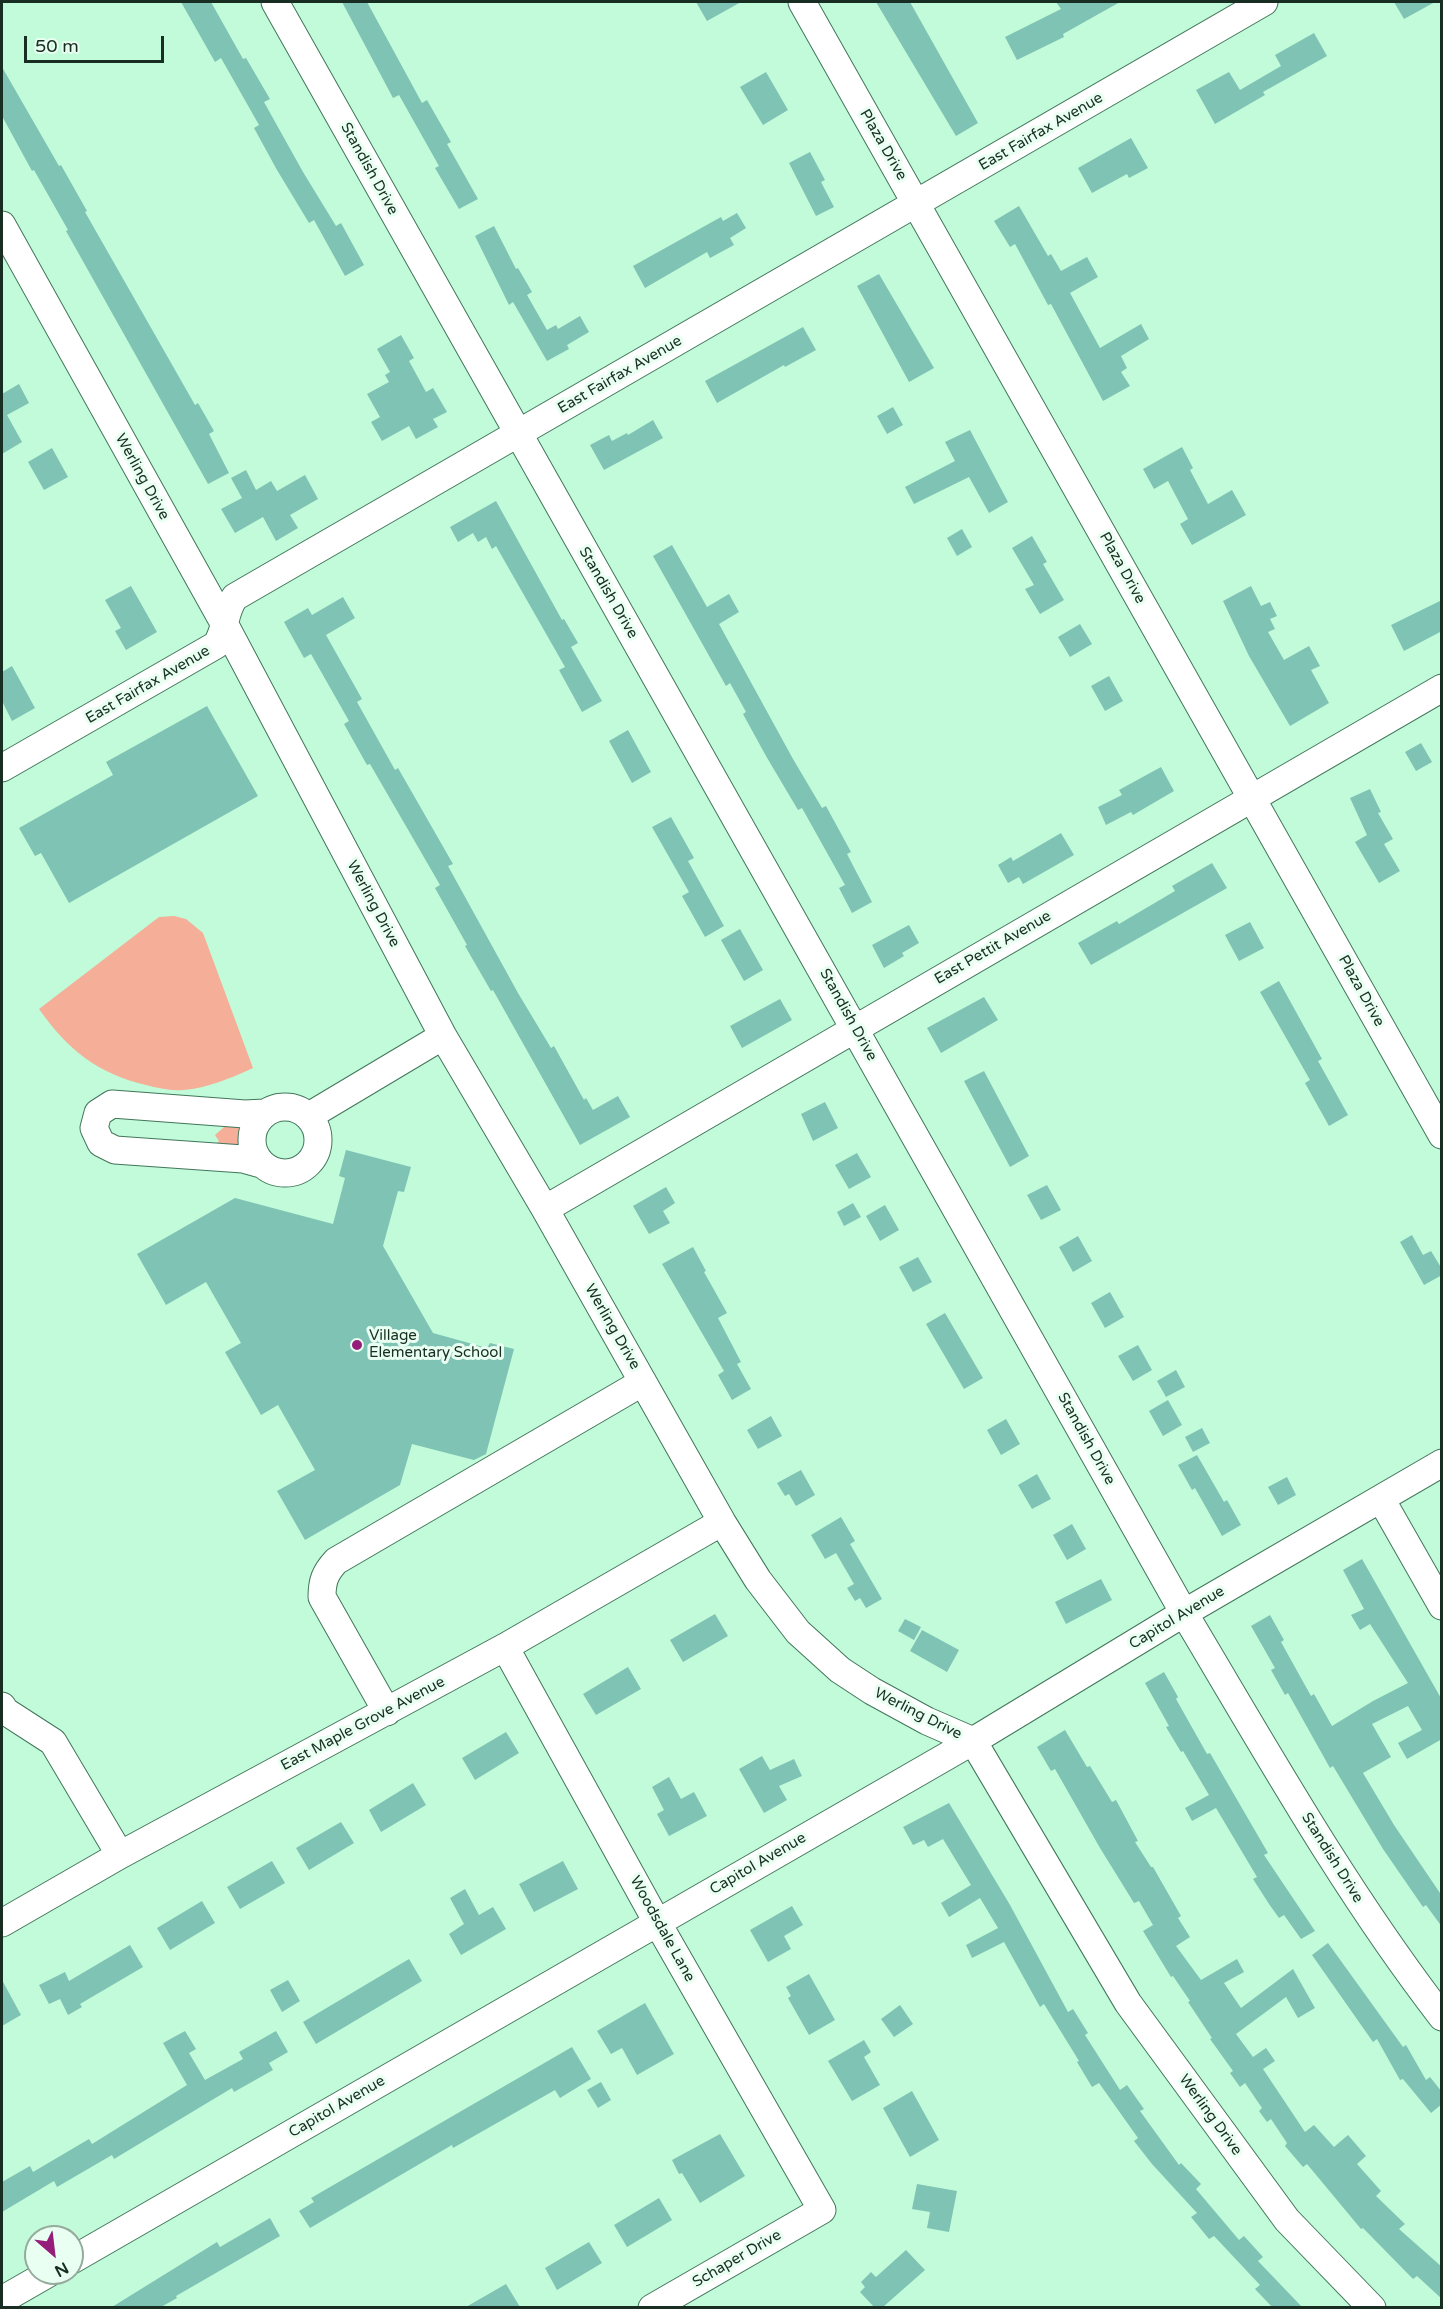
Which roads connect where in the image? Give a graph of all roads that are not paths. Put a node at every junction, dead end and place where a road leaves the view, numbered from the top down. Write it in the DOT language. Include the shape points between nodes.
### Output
graph roads {
  1 [pos="275,2"];
  2 [pos="802,2"];
  3 [pos="1264,2"];
  4 [pos="917,204"];
  5 [pos="2,225"];
  6 [pos="518,434"];
  7 [pos="225,625"];
  8 [pos="1442,688"];
  9 [pos="2,768"];
  10 [pos="1251,797"];
  11 [pos="856,1029"];
  12 [pos="443,1036"];
  13 [pos="264,1113"];
  14 [pos="309,1116"];
  15 [pos="1442,1135"];
  16 [pos="261,1164"];
  17 [pos="545,1209"];
  18 [pos="643,1382"];
  19 [pos="1442,1463"];
  20 [pos="1381,1499"];
  21 [pos="722,1522"];
  22 [pos="1442,1606"];
  23 [pos="1184,1613"];
  24 [pos="505,1647"];
  25 [pos="2,1706"];
  26 [pos="387,1712"];
  27 [pos="974,1742"];
  28 [pos="120,1855"];
  29 [pos="657,1922"];
  30 [pos="2,1923"];
  31 [pos="1442,2017"];
  32 [pos="822,2210"];
  33 [pos="84,2253"];
  34 [pos="28,2285"];
  35 [pos="2,2300"];
  36 [pos="652,2307"];
  37 [pos="1372,2307"];
  1 -- 6 [label="street, Standish Drive"];
  2 -- 4 [label="street, Plaza Drive"];
  3 -- 4 [label="street, East Fairfax Avenue"];
  4 -- 6 [label="street, East Fairfax Avenue"];
  4 -- 10 [label="street, Plaza Drive"];
  5 -- 7 [label="street, Werling Drive"];
  6 -- 7 [label="street, East Fairfax Avenue" via="235,597 226,612"];
  6 -- 11 [label="street, Standish Drive"];
  7 -- 9 [label="street, East Fairfax Avenue" via="216,645"];
  7 -- 12 [label="street, Werling Drive"];
  8 -- 10 [label="street, East Pettit Avenue"];
  10 -- 11 [label="street, East Pettit Avenue"];
  10 -- 15 [label="street, Plaza Drive"];
  11 -- 17 [label="street, East Pettit Avenue"];
  11 -- 23 [label="street, Standish Drive"];
  12 -- 14 [label="street"];
  12 -- 17 [label="street, Werling Drive"];
  13 -- 14 [label="street" via="287,1106"];
  13 -- 16 [label="street" via="252,1133 251,1143"];
  13 -- 16 [label="street" via="112,1104 98,1113 94,1128 101,1143 115,1150 243,1159"];
  14 -- 16 [label="street" via="315,1125 318,1147 305,1167 283,1174"];
  17 -- 18 [label="street, Werling Drive"];
  18 -- 21 [label="street, Werling Drive"];
  18 -- 26 [label="street" via="336,1561 326,1571 322,1597"];
  19 -- 20 [label="street, Capitol Avenue"];
  20 -- 22 [label="street"];
  20 -- 23 [label="street, Capitol Avenue"];
  21 -- 24 [label="street, East Maple Grove Avenue"];
  21 -- 27 [label="street, Werling Drive" via="779,1610 819,1652 872,1691"];
  23 -- 27 [label="street, Capitol Avenue"];
  23 -- 31 [label="street, Standish Drive" via="1324,1848"];
  24 -- 26 [label="street, East Maple Grove Avenue"];
  24 -- 29 [label="street, Woodsdale Lane"];
  25 -- 28 [label="street" via="53,1742"];
  26 -- 28 [label="street, East Maple Grove Avenue"];
  27 -- 29 [label="street, Capitol Avenue"];
  27 -- 37 [label="street, Werling Drive" via="1128,2003 1287,2220"];
  28 -- 30 [label="street, East Maple Grove Avenue"];
  29 -- 32 [label="street, Woodsdale Lane"];
  29 -- 33 [label="street, Capitol Avenue"];
  32 -- 36 [label="street, Schaper Drive"];
  34 -- 35 [label="street"];
}
